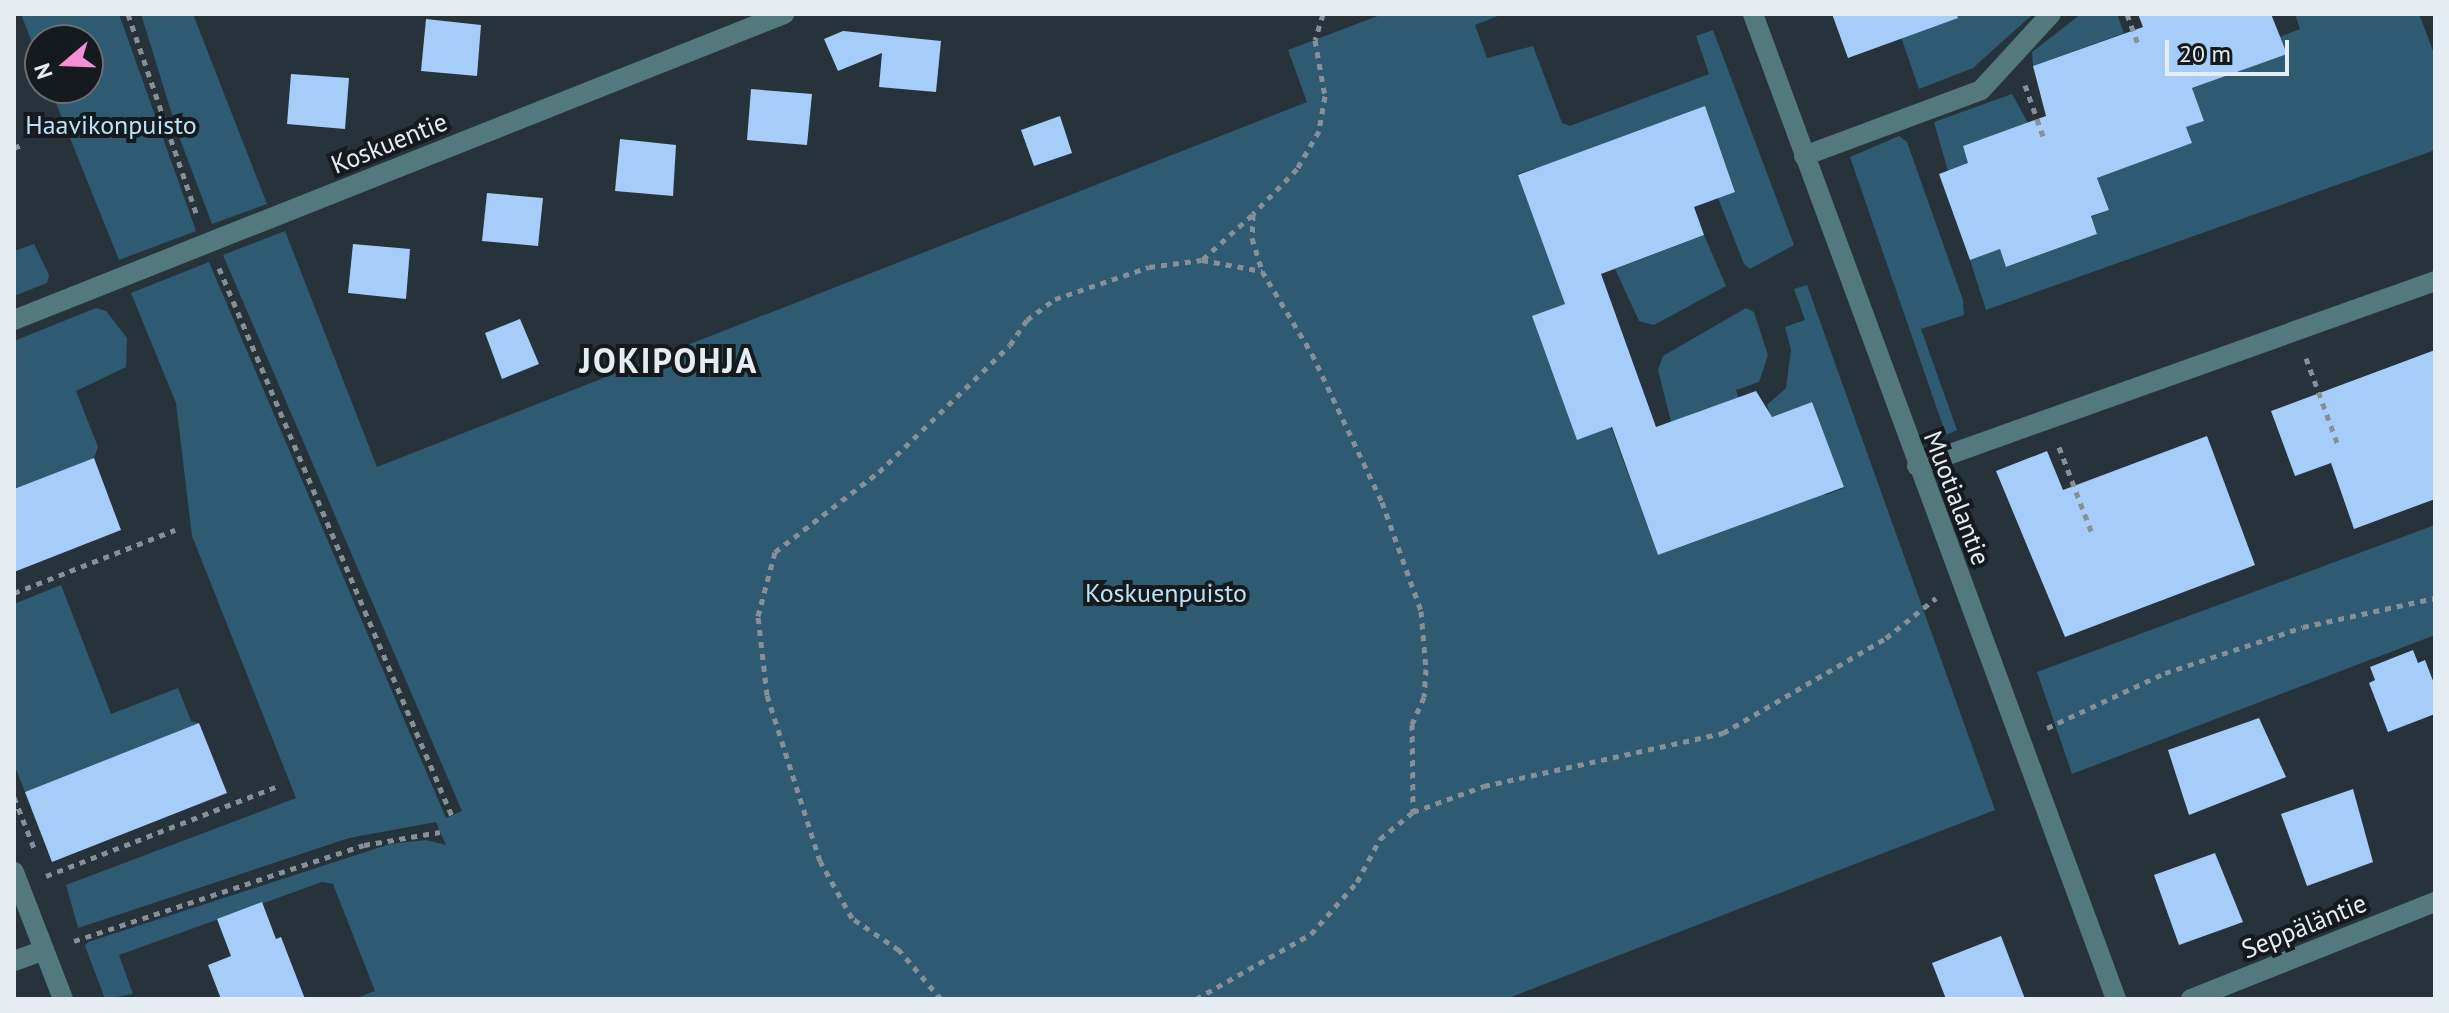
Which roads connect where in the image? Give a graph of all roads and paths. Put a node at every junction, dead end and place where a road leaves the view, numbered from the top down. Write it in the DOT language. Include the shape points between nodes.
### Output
graph roads {
  1 [pos="128,14"];
  2 [pos="784,14"];
  3 [pos="1323,14"];
  4 [pos="1753,14"];
  5 [pos="2051,14"];
  6 [pos="2127,14"];
  7 [pos="2139,47"];
  8 [pos="2013,52"];
  9 [pos="2043,136"];
  10 [pos="1804,156"];
  11 [pos="1253,214"];
  12 [pos="208,243"];
  13 [pos="1202,260"];
  14 [pos="1262,271"];
  15 [pos="2435,281"];
  16 [pos="14,320"];
  17 [pos="2296,331"];
  18 [pos="2049,420"];
  19 [pos="2338,445"];
  20 [pos="1917,466"];
  21 [pos="175,530"];
  22 [pos="2093,536"];
  23 [pos="1963,587"];
  24 [pos="14,593"];
  25 [pos="2435,598"];
  26 [pos="2045,729"];
  27 [pos="275,787"];
  28 [pos="1413,812"];
  29 [pos="452,816"];
  30 [pos="440,832"];
  31 [pos="14,872"];
  32 [pos="45,876"];
  33 [pos="2435,902"];
  34 [pos="71,942"];
  35 [pos="44,950"];
  36 [pos="14,961"];
  37 [pos="63,999"];
  38 [pos="941,999"];
  39 [pos="1196,999"];
  40 [pos="2116,999"];
  41 [pos="2191,999"];
  1 -- 12 [label="path"];
  2 -- 12 [label="street, Koskuentie"];
  3 -- 11 [label="path" via="1315,40 1325,96 1319,131 1297,169"];
  4 -- 10 [label="street, Muotialantie"];
  5 -- 8 [label="street"];
  6 -- 7 [label="path"];
  8 -- 9 [label="path"];
  8 -- 10 [label="street" via="1981,90"];
  10 -- 20 [label="street, Muotialantie"];
  11 -- 13 [label="path"];
  11 -- 14 [label="path" via="1252,238"];
  12 -- 16 [label="street, Koskuentie"];
  12 -- 29 [label="path"];
  13 -- 14 [label="path"];
  13 -- 38 [label="path" via="1149,267 1055,299 1027,320 1010,345 879,472 775,552 758,616 767,695 820,861 852,918 899,950"];
  14 -- 28 [label="path" via="1312,354 1375,489 1421,611 1426,669 1424,697 1412,724"];
  15 -- 17 [label="street"];
  17 -- 18 [label="street"];
  17 -- 19 [label="path"];
  18 -- 20 [label="street"];
  18 -- 22 [label="path"];
  20 -- 23 [label="street, Muotialantie"];
  21 -- 24 [label="path"];
  23 -- 28 [label="path" via="1936,598 1886,638 1797,694 1723,733 1484,786"];
  23 -- 40 [label="street, Muotialantie"];
  25 -- 26 [label="path" via="2303,627 2165,673"];
  27 -- 32 [label="path"];
  28 -- 39 [label="path" via="1380,839 1357,882 1311,934"];
  30 -- 34 [label="path" via="364,845"];
  31 -- 35 [label="street"];
  33 -- 41 [label="street, Seppäläntie"];
  35 -- 36 [label="street"];
  35 -- 37 [label="street"];
}
